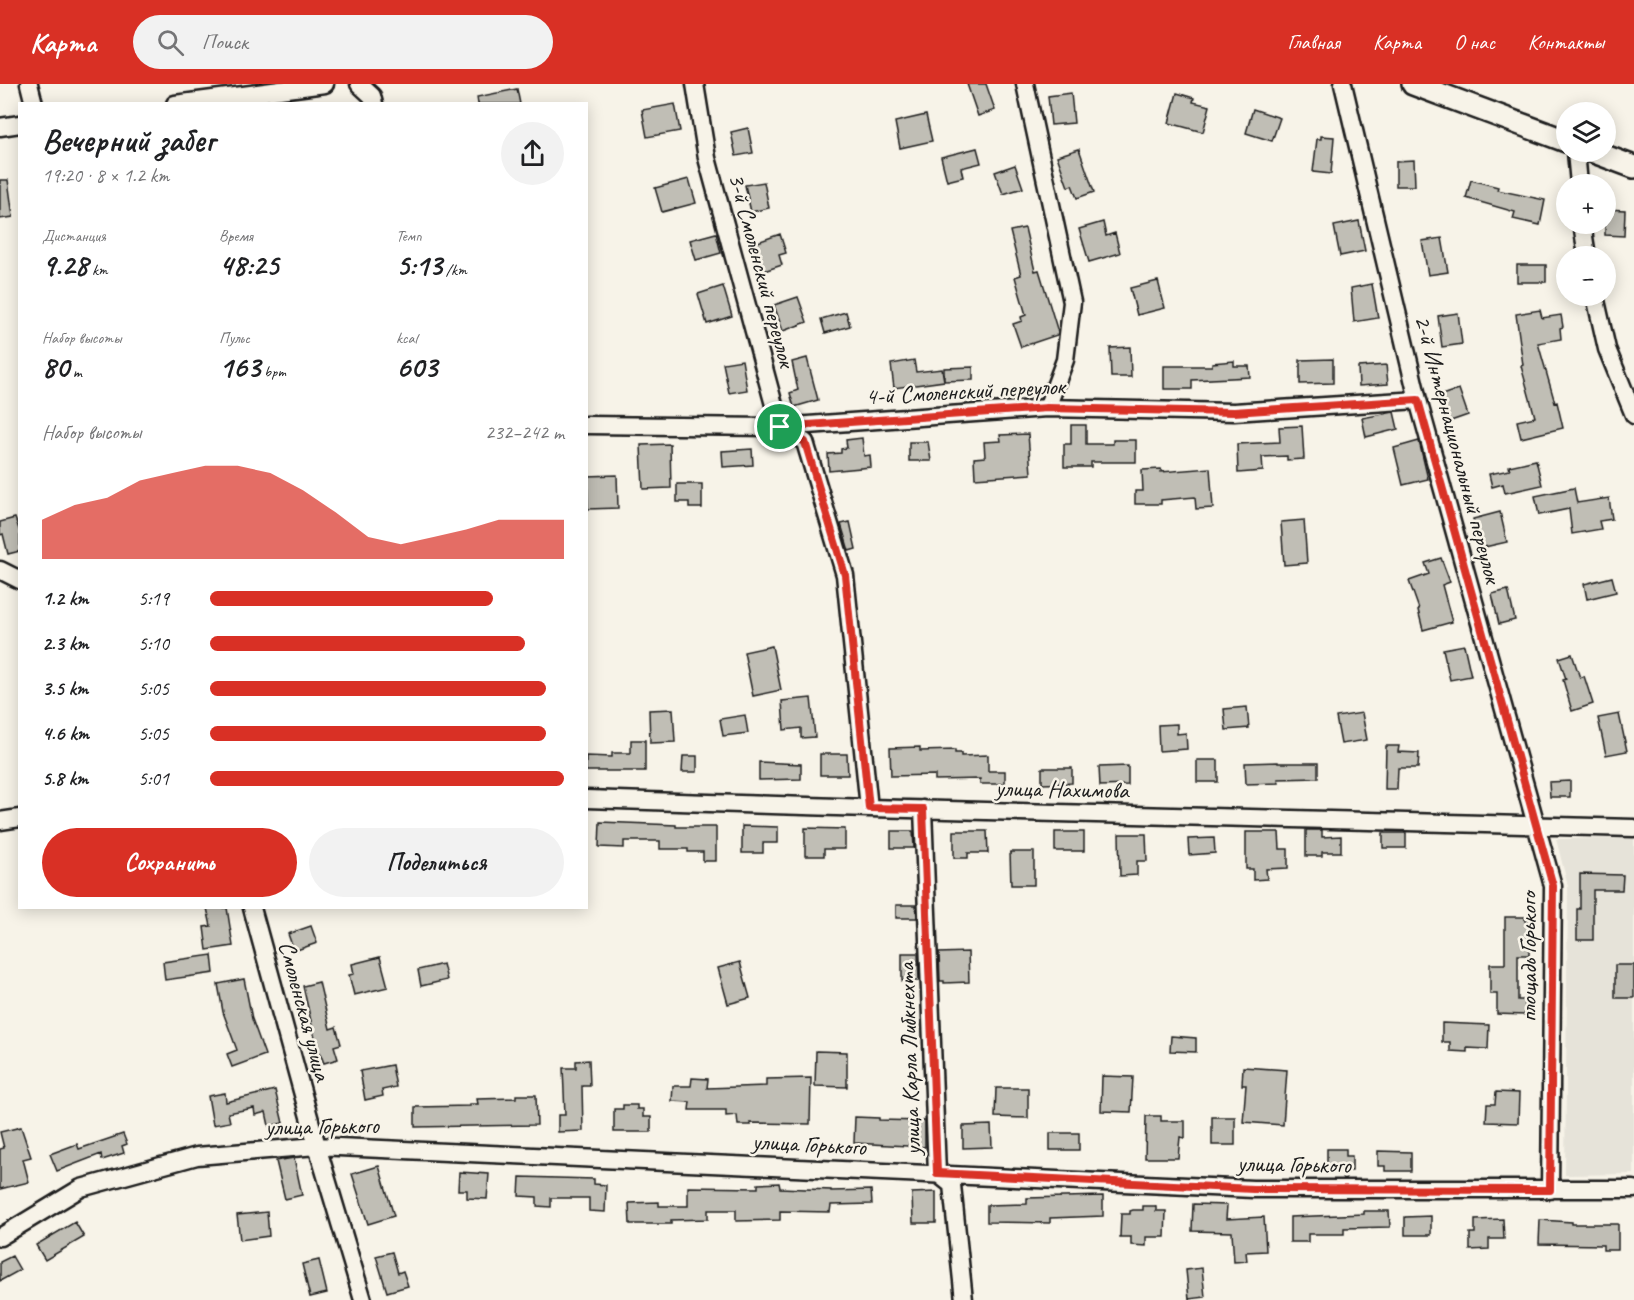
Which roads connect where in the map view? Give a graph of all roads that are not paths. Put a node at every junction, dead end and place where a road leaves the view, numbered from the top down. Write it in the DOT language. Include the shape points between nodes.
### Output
graph roads {
  1 [pos="29,84"];
  2 [pos="325,84"];
  3 [pos="359,84"];
  4 [pos="695,84"];
  5 [pos="1025,84"];
  6 [pos="1343,84"];
  7 [pos="1413,84"];
  8 [pos="34,102"];
  9 [pos="189,102"];
  10 [pos="374,102"];
  11 [pos="18,124"];
  12 [pos="0,127"];
  13 [pos="1556,137"];
  14 [pos="1616,160"];
  15 [pos="1634,167"];
  16 [pos="1597,306"];
  17 [pos="1418,400"];
  18 [pos="1047,408"];
  19 [pos="1634,415"];
  20 [pos="588,425"];
  21 [pos="780,427"];
  22 [pos="0,570"];
  23 [pos="18,579"];
  24 [pos="588,799"];
  25 [pos="869,808"];
  26 [pos="923,809"];
  27 [pos="18,818"];
  28 [pos="0,821"];
  29 [pos="1536,824"];
  30 [pos="1634,828"];
  31 [pos="252,909"];
  32 [pos="317,1146"];
  33 [pos="937,1173"];
  34 [pos="1550,1190"];
  35 [pos="1634,1190"];
  36 [pos="0,1237"];
  37 [pos="363,1300"];
  38 [pos="964,1300"];
  1 -- 8 [label="street"];
  2 -- 9 [label="street"];
  3 -- 10 [label="street"];
  4 -- 21 [label="street, 3-й Смоленский переулок" via="707,158"];
  5 -- 18 [label="street" via="1072,302 1065,360"];
  6 -- 17 [label="street, 2-й Интернациональный переулок"];
  7 -- 13 [label="main road"];
  11 -- 12 [label="street"];
  14 -- 15 [label="main road"];
  16 -- 19 [label="street" via="1607,349"];
  17 -- 18 [label="street, 4-й Смоленский переулок" via="1234,412"];
  17 -- 29 [label="street, 2-й Интернациональный переулок"];
  18 -- 21 [label="street, 4-й Смоленский переулок"];
  20 -- 21 [label="street, 4-й Смоленский переулок"];
  21 -- 25 [label="street" via="805,442 845,575"];
  22 -- 23 [label="street"];
  24 -- 25 [label="street, улица Нахимова"];
  25 -- 26 [label="street, улица Нахимова"];
  26 -- 29 [label="street, улица Нахимова"];
  26 -- 33 [label="street, улица Карла Либкнехта"];
  27 -- 28 [label="street"];
  29 -- 30 [label="street"];
  29 -- 34 [label="street, площадь Горького" via="1553,886"];
  31 -- 32 [label="street, Смоленская улица"];
  32 -- 33 [label="street, улица Горького"];
  32 -- 36 [label="street, улица Горького" via="197,1156 81,1188"];
  32 -- 37 [label="street, Смоленская улица"];
  33 -- 34 [label="street, улица Горького" via="1253,1189"];
  33 -- 38 [label="street, улица Карла Либкнехта" via="952,1185"];
  34 -- 35 [label="street, улица Горького"];
}
